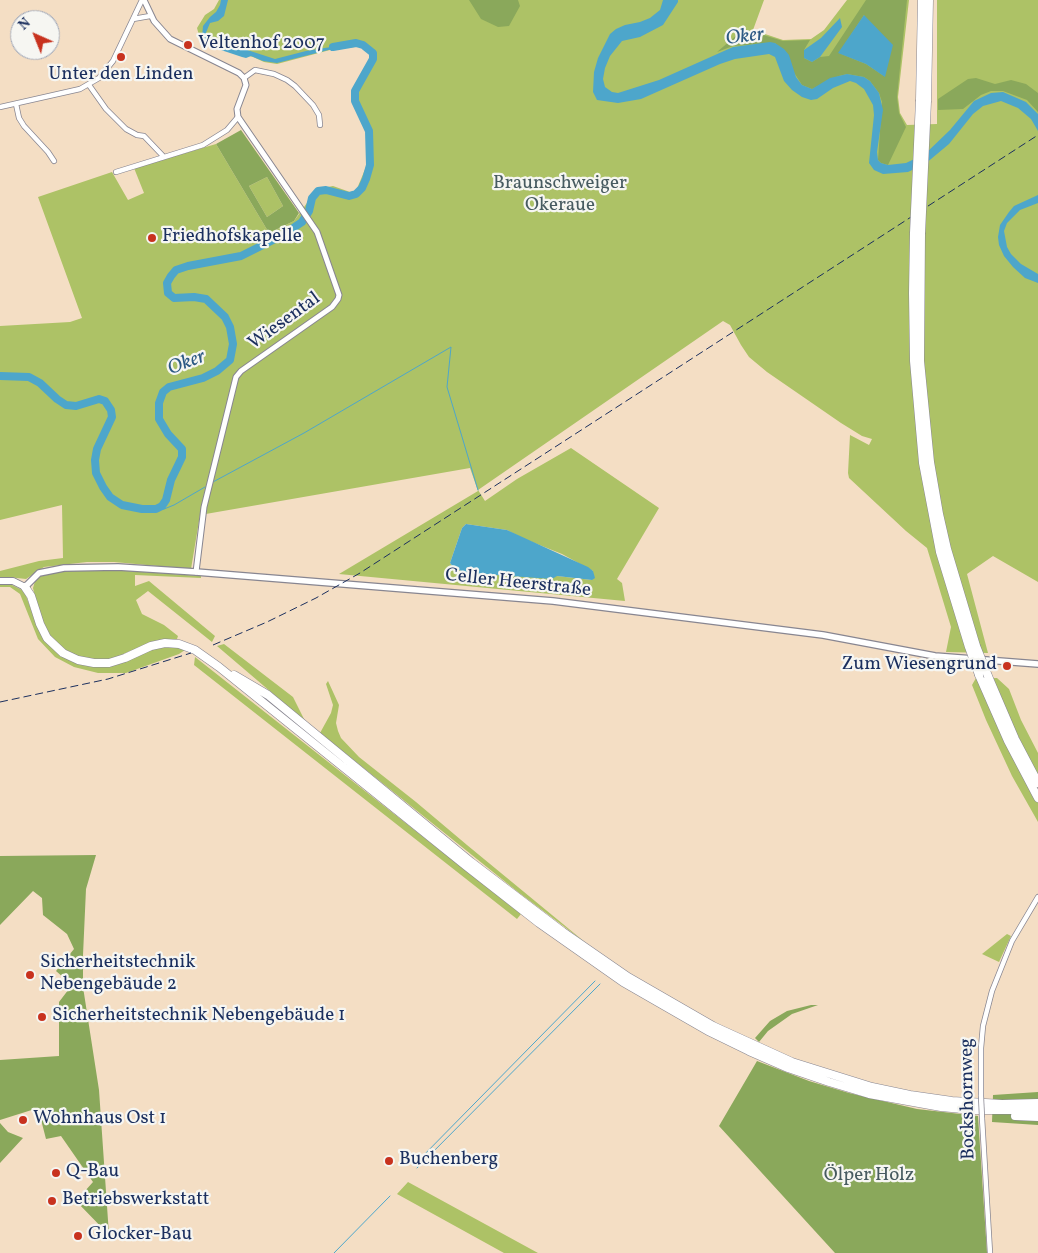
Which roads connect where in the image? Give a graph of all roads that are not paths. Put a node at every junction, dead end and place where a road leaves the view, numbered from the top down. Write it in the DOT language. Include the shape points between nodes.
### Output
graph roads {
  1 [pos="143,0"];
  2 [pos="922,0"];
  3 [pos="929,0"];
  4 [pos="150,16"];
  5 [pos="133,20"];
  6 [pos="244,78"];
  7 [pos="90,85"];
  8 [pos="924,101"];
  9 [pos="16,104"];
  10 [pos="0,107"];
  11 [pos="238,117"];
  12 [pos="320,125"];
  13 [pos="164,157"];
  14 [pos="54,161"];
  15 [pos="116,172"];
  16 [pos="196,572"];
  17 [pos="0,581"];
  18 [pos="25,587"];
  19 [pos="1038,664"];
  20 [pos="219,667"];
  21 [pos="983,676"];
  22 [pos="1038,782"];
  23 [pos="1038,798"];
  24 [pos="1038,897"];
  25 [pos="1038,1101"];
  26 [pos="973,1110"];
  27 [pos="1038,1110"];
  28 [pos="1038,1117"];
  29 [pos="990,1253"];
  1 -- 4 [label="street"];
  1 -- 5 [label="street"];
  2 -- 8 [label="highway"];
  3 -- 8 [label="highway"];
  4 -- 5 [label="street"];
  4 -- 6 [label="street" via="170,39 240,73"];
  5 -- 7 [label="street" via="109,67"];
  6 -- 11 [label="street" via="246,85 237,109"];
  6 -- 12 [label="street" via="255,70 287,80 313,105"];
  7 -- 9 [label="street"];
  7 -- 13 [label="street" via="126,129 144,136"];
  8 -- 21 [label="highway, bridge" via="913,293 914,361 940,552"];
  9 -- 10 [label="street"];
  9 -- 14 [label="street" via="24,126"];
  11 -- 13 [label="street" via="227,130 209,142"];
  11 -- 16 [label="street, Wiesental" via="312,224 338,290 338,299 332,307 236,377 204,507"];
  13 -- 15 [label="street"];
  16 -- 18 [label="main road, Celler Heerstraße" via="118,567 64,568 42,572"];
  16 -- 19 [label="main road, Celler Heerstraße" via="553,601 823,635 934,656"];
  17 -- 18 [label="main road" via="13,581"];
  18 -- 20 [label="highway" via="44,633 72,658 109,663 155,645 175,643 195,650"];
  20 -- 25 [label="highway" via="262,691 522,901 605,962 694,1016 772,1054 851,1082 952,1101 1002,1104"];
  20 -- 26 [label="highway" via="517,906 601,967 670,1011 749,1051 822,1080 904,1102"];
  21 -- 22 [label="highway"];
  21 -- 23 [label="highway" via="1008,741"];
  24 -- 29 [label="street, Bockshornweg, bridge" via="1012,942 992,991 983,1026 981,1096"];
  26 -- 27 [label="highway"];
  26 -- 28 [label="highway" via="991,1115"];
}
